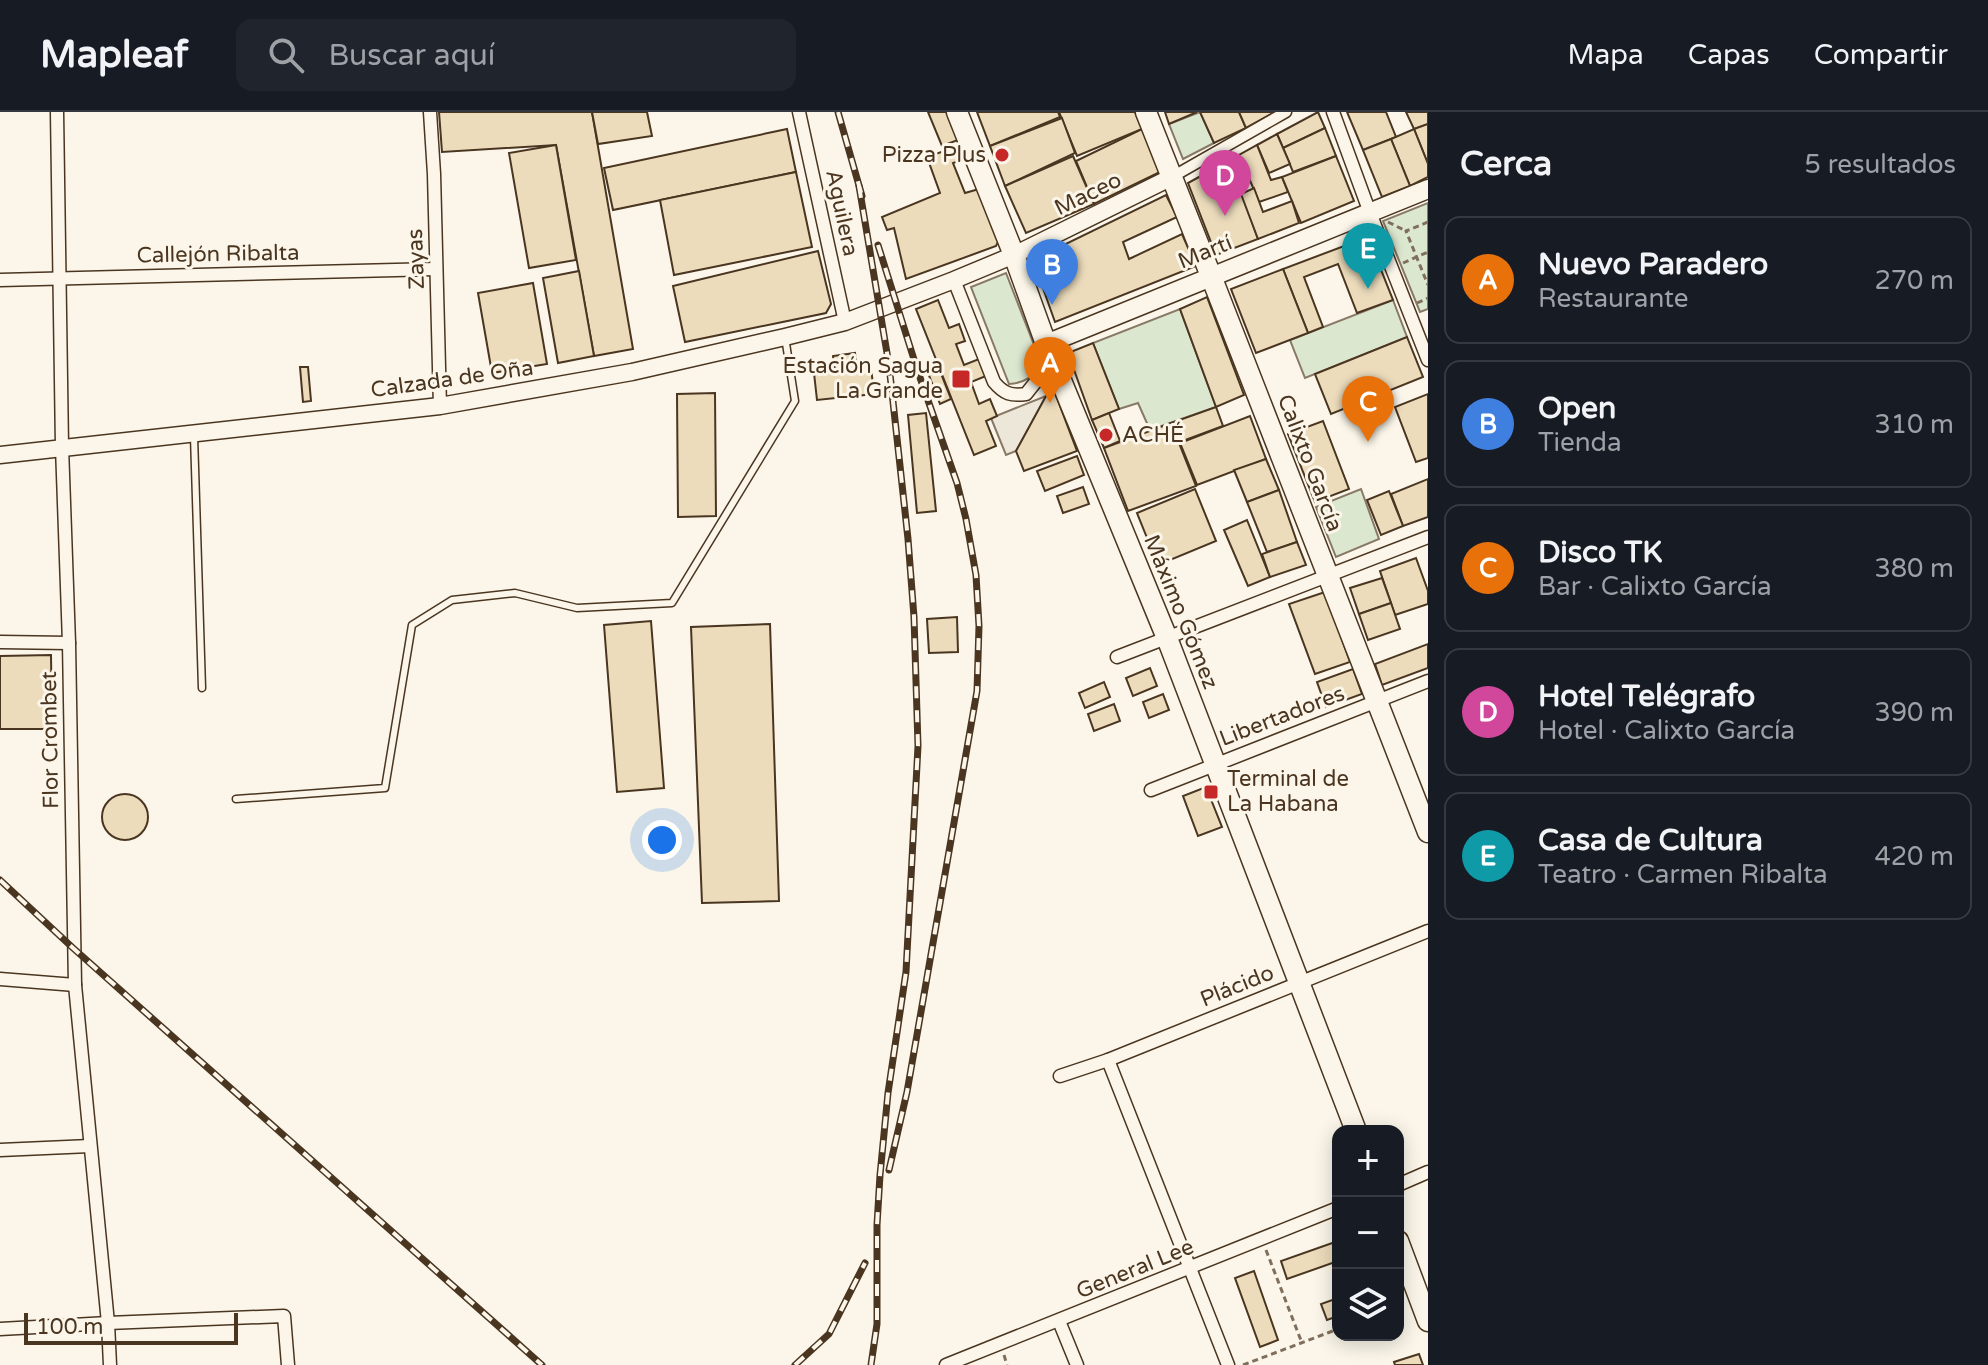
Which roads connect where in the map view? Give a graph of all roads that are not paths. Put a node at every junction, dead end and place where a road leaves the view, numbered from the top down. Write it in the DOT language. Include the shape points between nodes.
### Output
graph roads {
  1 [pos="57,112"];
  2 [pos="430,112"];
  3 [pos="799,112"];
  4 [pos="957,112"];
  5 [pos="1146,112"];
  6 [pos="1286,112"];
  7 [pos="1333,112"];
  8 [pos="1172,177"];
  9 [pos="1428,189"];
  10 [pos="1370,213"];
  11 [pos="1014,255"];
  12 [pos="436,269"];
  13 [pos="1211,276"];
  14 [pos="60,278"];
  15 [pos="0,280"];
  16 [pos="954,280"];
  17 [pos="903,301"];
  18 [pos="845,322"];
  19 [pos="785,337"];
  20 [pos="1049,352"];
  21 [pos="1428,360"];
  22 [pos="1062,383"];
  23 [pos="1035,385"];
  24 [pos="440,406"];
  25 [pos="194,433"];
  26 [pos="62,447"];
  27 [pos="0,455"];
  28 [pos="1428,537"];
  29 [pos="1327,574"];
  30 [pos="1167,638"];
  31 [pos="0,642"];
  32 [pos="69,643"];
  33 [pos="1117,657"];
  34 [pos="1428,681"];
  35 [pos="202,688"];
  36 [pos="1377,701"];
  37 [pos="1215,764"];
  38 [pos="1151,790"];
  39 [pos="236,799"];
  40 [pos="1428,832"];
  41 [pos="1428,931"];
  42 [pos="0,979"];
  43 [pos="1298,983"];
  44 [pos="75,985"];
  45 [pos="1108,1060"];
  46 [pos="1060,1076"];
  47 [pos="1354,1125"];
  48 [pos="90,1146"];
  49 [pos="0,1150"];
  50 [pos="1428,1172"];
  51 [pos="1404,1182"];
  52 [pos="1332,1210"];
  53 [pos="1404,1257"];
  54 [pos="1190,1269"];
  55 [pos="1059,1321"];
  56 [pos="1428,1321"];
  57 [pos="108,1323"];
  58 [pos="0,1329"];
  59 [pos="110,1365"];
  60 [pos="288,1365"];
  61 [pos="946,1365"];
  62 [pos="1077,1365"];
  63 [pos="1228,1365"];
  1 -- 14 [label="street, Flor Crombet"];
  2 -- 12 [label="street, Zayas"];
  3 -- 18 [label="street, Aguilera"];
  4 -- 11 [label="main road, Máximo Gómez"];
  5 -- 8 [label="main road, Calixto García"];
  6 -- 8 [label="street, Maceo"];
  7 -- 10 [label="street"];
  8 -- 11 [label="street, Maceo"];
  8 -- 13 [label="main road, Calixto García"];
  9 -- 10 [label="main road, Martí"];
  10 -- 13 [label="main road, Martí"];
  10 -- 21 [label="street"];
  11 -- 16 [label="street, Maceo"];
  11 -- 20 [label="main road, Máximo Gómez"];
  12 -- 14 [label="street, Callejón Ribalta"];
  12 -- 24 [label="street, Zayas"];
  13 -- 20 [label="main road, Martí" via="1070,333"];
  13 -- 29 [label="main road, Calixto García"];
  14 -- 15 [label="street, Callejón Ribalta"];
  14 -- 26 [label="street, Flor Crombet"];
  16 -- 17 [label="street, Maceo"];
  16 -- 23 [label="street" via="994,382 1014,396"];
  17 -- 18 [label="street, Calzada de Oña"];
  18 -- 19 [label="street, Calzada de Oña"];
  19 -- 24 [label="street, Calzada de Oña" via="632,372"];
  19 -- 39 [label="lane" via="795,401 672,603 577,608 515,593 452,600 412,625 385,788"];
  20 -- 22 [label="main road, Máximo Gómez"];
  20 -- 23 [label="street"];
  22 -- 23 [label="street"];
  22 -- 30 [label="main road, Máximo Gómez"];
  24 -- 25 [label="street, Calzada de Oña"];
  25 -- 26 [label="street, Calzada de Oña"];
  25 -- 35 [label="lane"];
  26 -- 27 [label="street, Calzada de Oña"];
  26 -- 32 [label="street, Flor Crombet"];
  28 -- 29 [label="street"];
  29 -- 30 [label="street"];
  29 -- 36 [label="main road, Calixto García"];
  30 -- 33 [label="street"];
  30 -- 37 [label="main road, Máximo Gómez"];
  31 -- 32 [label="street"];
  32 -- 44 [label="street, Flor Crombet"];
  34 -- 36 [label="street, Libertadores"];
  36 -- 37 [label="street, Libertadores"];
  36 -- 40 [label="main road, Calixto García"];
  37 -- 38 [label="street, Libertadores"];
  37 -- 43 [label="main road, Máximo Gómez"];
  41 -- 43 [label="street, Plácido"];
  42 -- 44 [label="street"];
  43 -- 45 [label="street, Plácido"];
  43 -- 47 [label="main road, Máximo Gómez"];
  44 -- 48 [label="street, Flor Crombet"];
  45 -- 46 [label="street, Plácido"];
  45 -- 54 [label="street"];
  48 -- 49 [label="street"];
  48 -- 57 [label="street, Flor Crombet"];
  50 -- 51 [label="street"];
  52 -- 54 [label="street, General Lee"];
  53 -- 56 [label="main road"];
  54 -- 55 [label="street, General Lee"];
  54 -- 63 [label="street"];
  55 -- 61 [label="street, General Lee"];
  55 -- 62 [label="street"];
  57 -- 58 [label="street"];
  57 -- 59 [label="street, Flor Crombet"];
  57 -- 60 [label="street" via="284,1316"];
}
